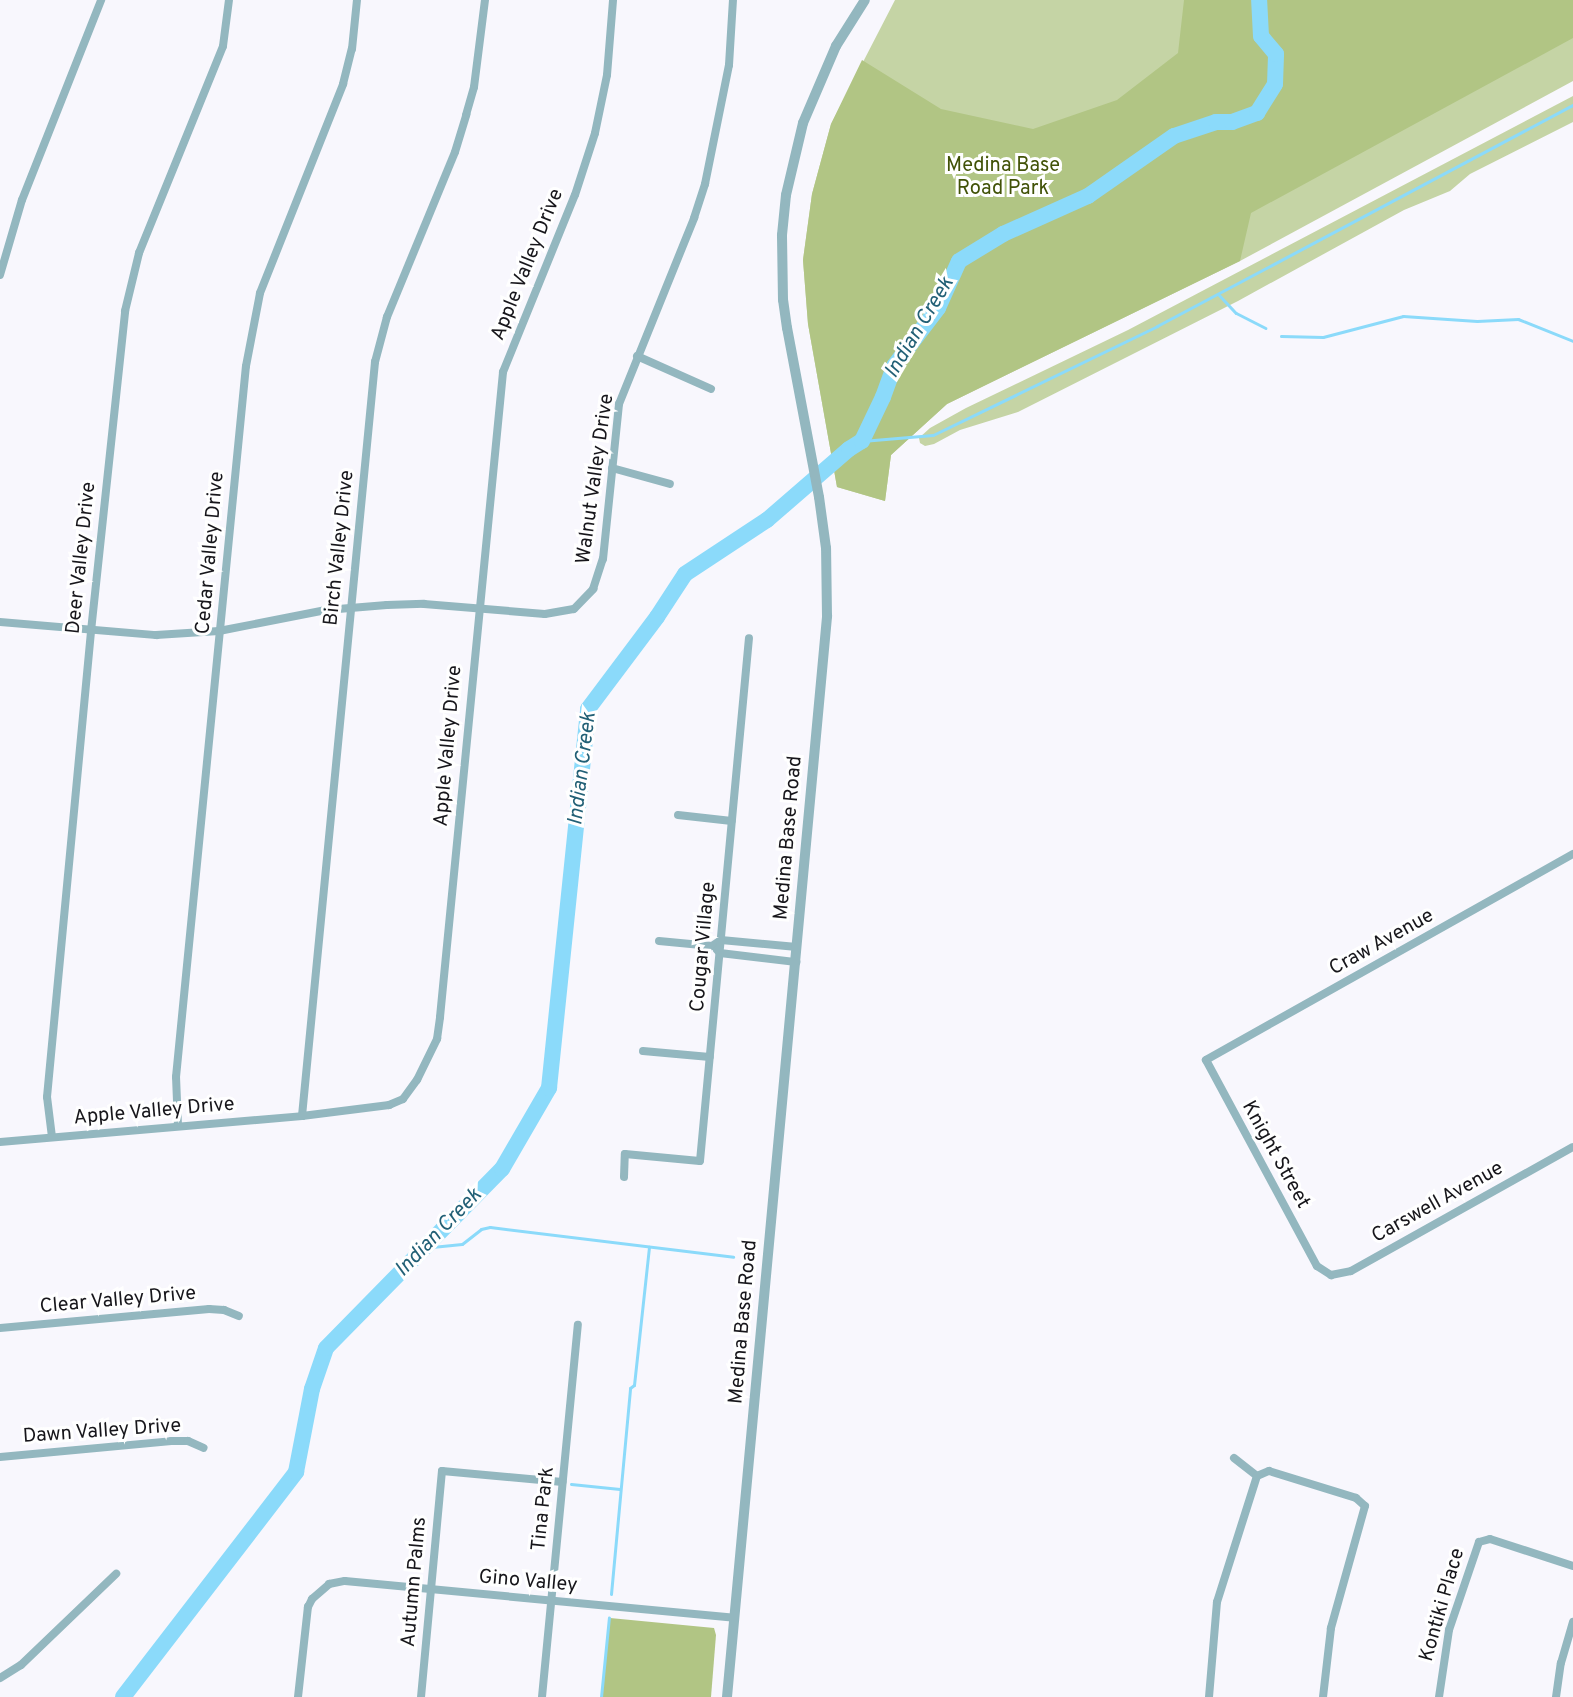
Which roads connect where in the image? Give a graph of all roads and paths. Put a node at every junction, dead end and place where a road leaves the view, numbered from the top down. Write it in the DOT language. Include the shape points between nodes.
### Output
graph roads {
  1 [pos="101,0"];
  2 [pos="229,0"];
  3 [pos="357,0"];
  4 [pos="485,0"];
  5 [pos="613,0"];
  6 [pos="733,0"];
  7 [pos="865,0"];
  8 [pos="0,275"];
  9 [pos="637,356"];
  10 [pos="711,389"];
  11 [pos="612,468"];
  12 [pos="670,484"];
  13 [pos="350,608"];
  14 [pos="479,608"];
  15 [pos="0,622"];
  16 [pos="91,631"];
  17 [pos="219,632"];
  18 [pos="749,638"];
  19 [pos="678,815"];
  20 [pos="732,820"];
  21 [pos="1573,854"];
  22 [pos="721,940"];
  23 [pos="659,941"];
  24 [pos="712,946"];
  25 [pos="797,947"];
  26 [pos="720,953"];
  27 [pos="796,962"];
  28 [pos="643,1051"];
  29 [pos="710,1057"];
  30 [pos="1206,1060"];
  31 [pos="302,1116"];
  32 [pos="178,1126"];
  33 [pos="51,1137"];
  34 [pos="0,1142"];
  35 [pos="1573,1147"];
  36 [pos="624,1177"];
  37 [pos="1317,1266"];
  38 [pos="238,1316"];
  39 [pos="578,1325"];
  40 [pos="0,1328"];
  41 [pos="204,1448"];
  42 [pos="0,1457"];
  43 [pos="1234,1458"];
  44 [pos="1257,1476"];
  45 [pos="563,1482"];
  46 [pos="1573,1566"];
  47 [pos="116,1574"];
  48 [pos="431,1589"];
  49 [pos="551,1600"];
  50 [pos="734,1618"];
  51 [pos="1573,1622"];
  52 [pos="0,1678"];
  53 [pos="298,1697"];
  54 [pos="421,1697"];
  55 [pos="542,1697"];
  56 [pos="727,1697"];
  57 [pos="1209,1697"];
  58 [pos="1323,1697"];
  59 [pos="1438,1697"];
  60 [pos="1556,1697"];
  1 -- 8 [label="street" via="22,200"];
  2 -- 16 [label="street, Deer Valley Drive" via="223,45 139,253 125,311"];
  3 -- 17 [label="street, Cedar Valley Drive" via="352,49 342,84 254,315"];
  4 -- 13 [label="street, Birch Valley Drive" via="474,87 455,153 387,317 375,362"];
  5 -- 14 [label="street, Apple Valley Drive" via="607,75 592,142 503,372"];
  6 -- 9 [label="street, Walnut Valley Drive" via="729,65 705,184"];
  7 -- 25 [label="street, Medina Base Road" via="818,83 795,150 782,235 783,300 791,358 826,548 827,616"];
  9 -- 10 [label="street"];
  9 -- 11 [label="street, Walnut Valley Drive" via="619,404"];
  11 -- 12 [label="street"];
  11 -- 14 [label="street, Walnut Valley Drive" via="603,559 593,589 584,600 562,613"];
  13 -- 14 [label="street, Walnut Valley Drive" via="424,604"];
  13 -- 17 [label="street, Walnut Valley Drive"];
  13 -- 31 [label="street, Birch Valley Drive"];
  14 -- 31 [label="street, Apple Valley Drive" via="437,1039 410,1091 399,1102"];
  15 -- 16 [label="street, Walnut Valley Drive"];
  16 -- 17 [label="street, Walnut Valley Drive"];
  16 -- 33 [label="street, Deer Valley Drive" via="47,1097"];
  17 -- 32 [label="street, Cedar Valley Drive" via="176,1077"];
  18 -- 20 [label="street, Cougar Village"];
  19 -- 20 [label="street"];
  20 -- 22 [label="street, Cougar Village"];
  21 -- 30 [label="street, Craw Avenue"];
  22 -- 24 [label="street"];
  22 -- 25 [label="street"];
  22 -- 26 [label="street, Cougar Village"];
  23 -- 24 [label="street"];
  24 -- 26 [label="street"];
  25 -- 27 [label="street, Medina Base Road"];
  26 -- 27 [label="street"];
  26 -- 29 [label="street, Cougar Village"];
  27 -- 50 [label="street, Medina Base Road"];
  28 -- 29 [label="street"];
  29 -- 36 [label="street, Cougar Village" via="700,1161 625,1154"];
  30 -- 37 [label="street, Knight Street"];
  31 -- 32 [label="street, Apple Valley Drive"];
  32 -- 33 [label="street, Apple Valley Drive"];
  33 -- 34 [label="street, Apple Valley Drive"];
  35 -- 37 [label="street, Carswell Avenue" via="1351,1271 1330,1275"];
  38 -- 40 [label="street, Clear Valley Drive" via="209,1309"];
  39 -- 45 [label="street, Tina Park"];
  41 -- 42 [label="street, Dawn Valley Drive" via="188,1441 171,1441"];
  43 -- 44 [label="street"];
  44 -- 57 [label="street" via="1217,1602"];
  44 -- 58 [label="street" via="1269,1471 1356,1498 1366,1509 1331,1628"];
  45 -- 48 [label="street, Autumn Palms" via="442,1471"];
  45 -- 49 [label="street, Tina Park"];
  46 -- 59 [label="street, Kontiki Place" via="1490,1539 1479,1542 1446,1640"];
  47 -- 52 [label="street" via="42,1647"];
  48 -- 49 [label="street, Gino Valley"];
  48 -- 53 [label="street, Gino Valley" via="345,1581 321,1589 312,1599 306,1616"];
  48 -- 54 [label="street, Autumn Palms"];
  49 -- 50 [label="street, Gino Valley"];
  49 -- 55 [label="street, Tina Park"];
  50 -- 56 [label="street, Medina Base Road"];
  51 -- 60 [label="street"];
}
